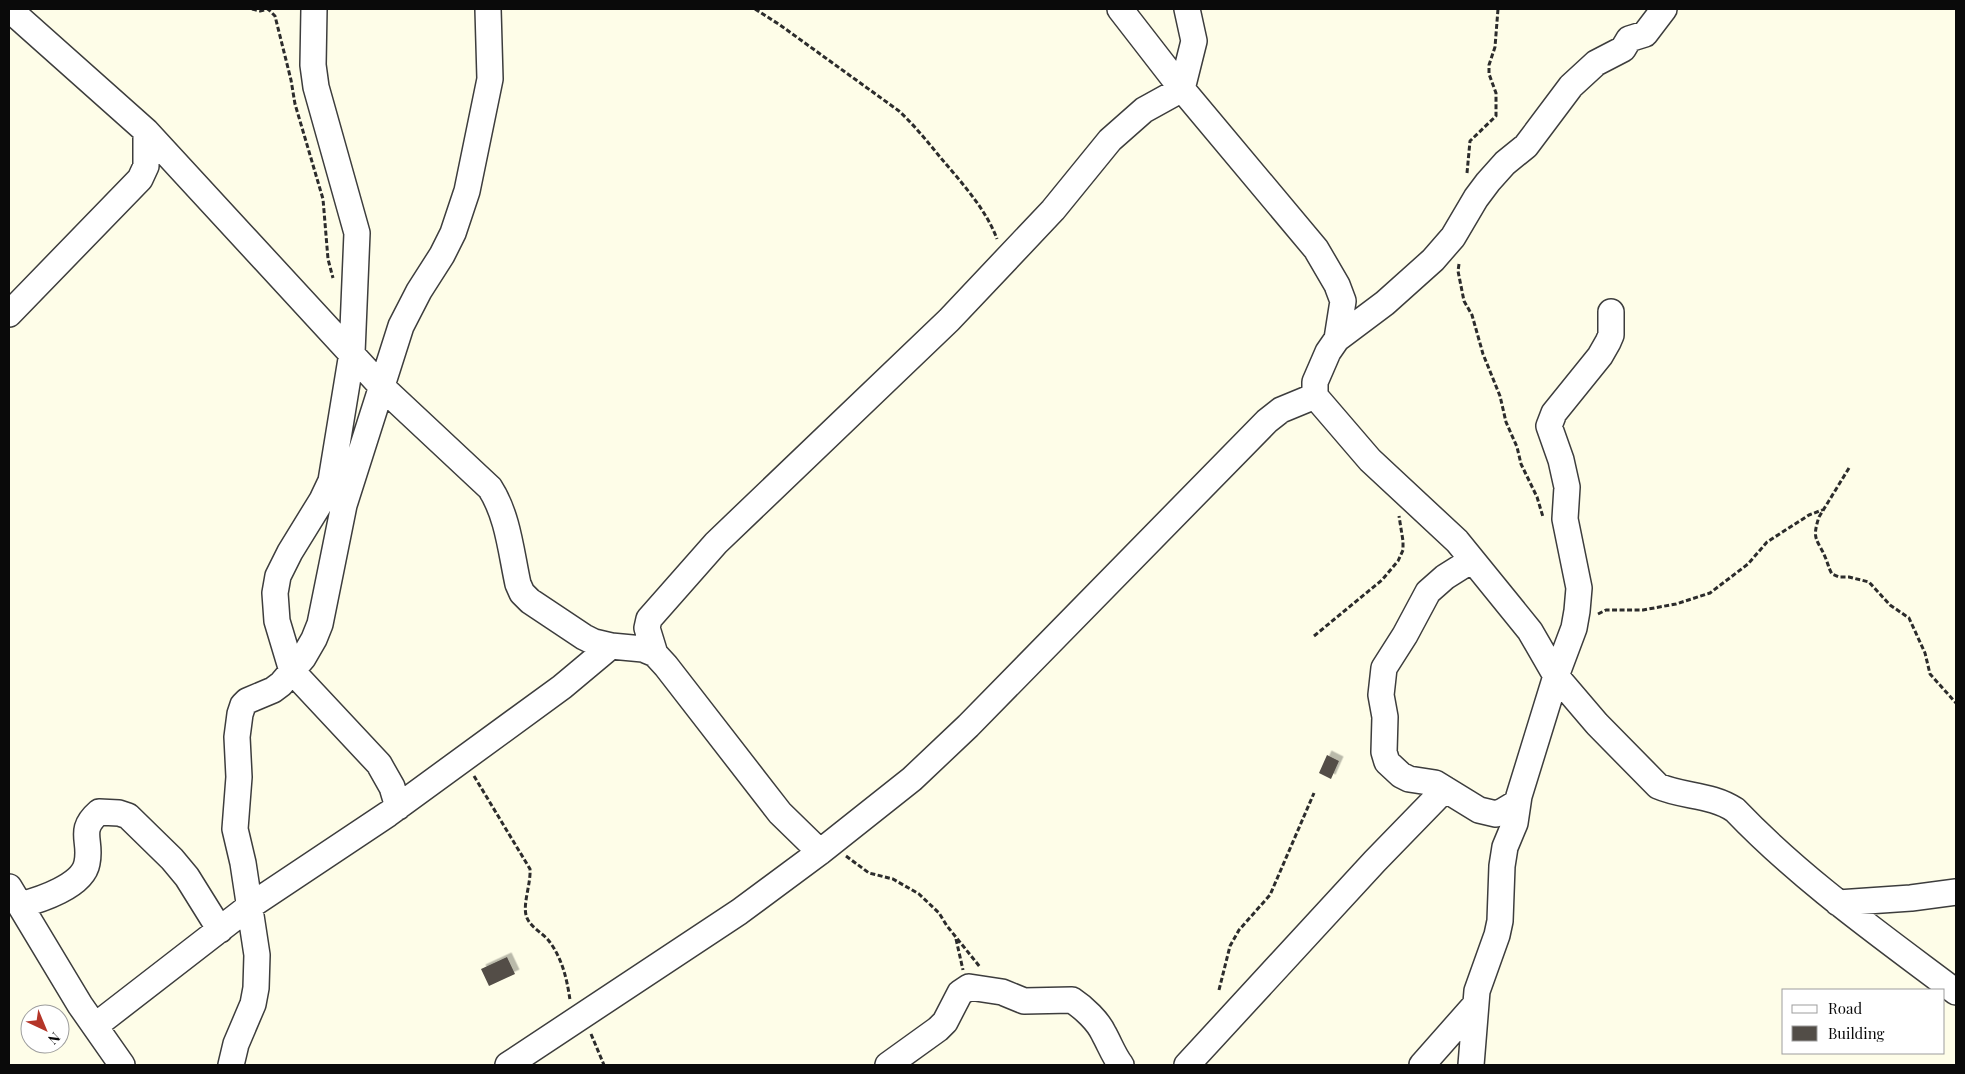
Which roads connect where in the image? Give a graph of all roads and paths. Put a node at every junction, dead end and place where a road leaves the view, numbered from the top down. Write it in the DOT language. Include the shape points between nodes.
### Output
graph roads {
  1 [pos="9,9"];
  2 [pos="252,9"];
  3 [pos="314,9"];
  4 [pos="488,9"];
  5 [pos="755,9"];
  6 [pos="1120,9"];
  7 [pos="1187,9"];
  8 [pos="1498,9"];
  9 [pos="1664,9"];
  10 [pos="1182,89"];
  11 [pos="146,132"];
  12 [pos="1467,175"];
  13 [pos="1459,257"];
  14 [pos="1006,261"];
  15 [pos="334,285"];
  16 [pos="1611,312"];
  17 [pos="9,314"];
  18 [pos="1337,338"];
  19 [pos="352,353"];
  20 [pos="382,387"];
  21 [pos="1315,396"];
  22 [pos="1849,468"];
  23 [pos="1400,488"];
  24 [pos="1822,510"];
  25 [pos="1544,521"];
  26 [pos="1472,560"];
  27 [pos="1574,628"];
  28 [pos="1314,636"];
  29 [pos="611,646"];
  30 [pos="655,654"];
  31 [pos="292,671"];
  32 [pos="1556,676"];
  33 [pos="1956,703"];
  34 [pos="464,759"];
  35 [pos="1314,793"];
  36 [pos="1456,795"];
  37 [pos="1518,802"];
  38 [pos="398,807"];
  39 [pos="825,848"];
  40 [pos="1503,858"];
  41 [pos="1956,892"];
  42 [pos="14,896"];
  43 [pos="1838,903"];
  44 [pos="250,906"];
  45 [pos="220,930"];
  46 [pos="955,937"];
  47 [pos="963,990"];
  48 [pos="1219,990"];
  49 [pos="1002,992"];
  50 [pos="1956,992"];
  51 [pos="1475,1005"];
  52 [pos="575,1021"];
  53 [pos="95,1026"];
  54 [pos="122,1065"];
  55 [pos="231,1065"];
  56 [pos="508,1065"];
  57 [pos="604,1065"];
  58 [pos="888,1065"];
  59 [pos="1121,1065"];
  60 [pos="1186,1065"];
  61 [pos="1422,1065"];
  62 [pos="1471,1065"];
  1 -- 11 [label="street"];
  2 -- 15 [label="path" via="268,9 275,16 295,104 323,198 328,259"];
  3 -- 19 [label="street" via="316,87 357,233"];
  4 -- 20 [label="street" via="490,78 467,191 453,233 401,326"];
  5 -- 14 [label="path" via="911,122 963,184 996,235"];
  6 -- 10 [label="street"];
  7 -- 10 [label="street" via="1194,41"];
  8 -- 12 [label="path" via="1495,47 1489,65 1496,92 1496,116 1470,140"];
  9 -- 18 [label="street" via="1645,34 1629,39 1623,48 1596,63 1571,86 1526,146 1488,182 1453,238 1434,260 1385,303"];
  10 -- 14 [label="street" via="1144,110 1110,140"];
  10 -- 18 [label="street" via="1316,249 1343,301"];
  11 -- 17 [label="street" via="146,166 140,179"];
  11 -- 19 [label="street"];
  13 -- 25 [label="path" via="1458,272 1464,301 1472,315 1506,422"];
  14 -- 30 [label="street" via="949,320 716,543 657,607 647,623"];
  16 -- 27 [label="street" via="1608,342 1554,413 1549,426 1567,487 1565,518 1578,588"];
  18 -- 21 [label="street" via="1315,382"];
  19 -- 20 [label="street"];
  19 -- 31 [label="street" via="331,481 290,552 276,585 278,621"];
  20 -- 29 [label="street" via="490,488 503,514 522,593 584,637"];
  20 -- 31 [label="street" via="344,505 320,624 303,658"];
  21 -- 23 [label="street" via="1370,460"];
  21 -- 39 [label="street" via="1281,410 1267,421 968,726 912,780"];
  22 -- 24 [label="path"];
  23 -- 26 [label="street" via="1457,541"];
  23 -- 28 [label="path" via="1398,513 1403,540 1398,561 1382,580"];
  24 -- 27 [label="path" via="1767,542 1743,568 1710,593 1643,610 1606,610"];
  24 -- 33 [label="path" via="1815,537 1832,574 1869,582 1890,605 1906,614 1930,674"];
  26 -- 32 [label="street" via="1530,631"];
  26 -- 36 [label="street" via="1445,576 1428,592 1384,668 1381,679 1387,762 1409,779 1434,783"];
  27 -- 32 [label="street"];
  29 -- 30 [label="street" via="643,649"];
  29 -- 34 [label="street"];
  30 -- 39 [label="street" via="780,813"];
  31 -- 38 [label="street" via="379,764 392,787"];
  31 -- 44 [label="street" via="273,690 245,703 240,714 235,829"];
  32 -- 37 [label="street"];
  32 -- 43 [label="street" via="1597,724 1658,786 1724,803"];
  34 -- 38 [label="street"];
  34 -- 52 [label="path" via="530,869 526,915 548,941 563,968"];
  35 -- 48 [label="path" via="1274,889 1239,930 1230,946"];
  36 -- 37 [label="street" via="1479,810 1496,814"];
  36 -- 40 [label="street" via="1486,823"];
  36 -- 60 [label="street" via="1375,861"];
  37 -- 40 [label="street" via="1515,823"];
  38 -- 44 [label="street"];
  39 -- 46 [label="path" via="869,873 893,879 919,894 940,913"];
  39 -- 52 [label="street" via="739,912"];
  40 -- 51 [label="street" via="1500,921 1479,980"];
  41 -- 43 [label="street"];
  42 -- 45 [label="street" via="46,897 75,881 87,863 89,822 99,812 119,813 128,816 172,859"];
  42 -- 53 [label="street"];
  43 -- 50 [label="street"];
  44 -- 45 [label="street"];
  44 -- 55 [label="street" via="257,954 256,988"];
  45 -- 53 [label="street"];
  46 -- 47 [label="path" via="964,972"];
  46 -- 49 [label="path"];
  47 -- 49 [label="street" via="980,987"];
  47 -- 58 [label="street" via="945,1022"];
  49 -- 59 [label="street" via="1024,1001 1075,1002 1099,1026"];
  51 -- 61 [label="street"];
  51 -- 62 [label="street"];
  52 -- 56 [label="street"];
  52 -- 57 [label="path" via="593,1037"];
  53 -- 54 [label="street"];
}
